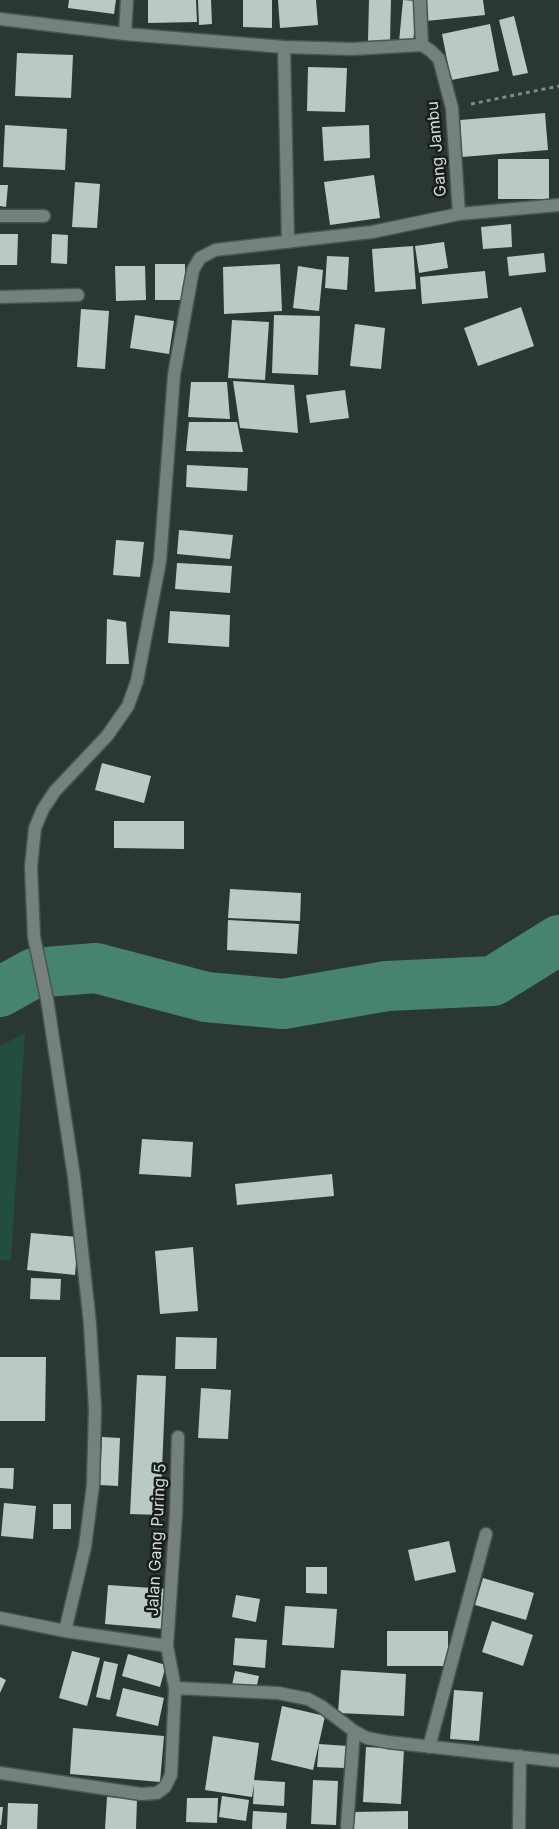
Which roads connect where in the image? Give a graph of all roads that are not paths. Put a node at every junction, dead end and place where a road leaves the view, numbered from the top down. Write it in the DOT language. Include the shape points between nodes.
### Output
graph roads {
  1 [pos="127,0"];
  2 [pos="420,0"];
  3 [pos="0,19"];
  4 [pos="125,34"];
  5 [pos="422,45"];
  6 [pos="284,47"];
  7 [pos="559,205"];
  8 [pos="459,214"];
  9 [pos="0,216"];
  10 [pos="44,216"];
  11 [pos="288,242"];
  12 [pos="78,295"];
  13 [pos="0,297"];
  14 [pos="178,1437"];
  15 [pos="486,1534"];
  16 [pos="0,1618"];
  17 [pos="65,1631"];
  18 [pos="167,1646"];
  19 [pos="175,1688"];
  20 [pos="354,1731"];
  21 [pos="428,1747"];
  22 [pos="520,1756"];
  23 [pos="559,1761"];
  24 [pos="0,1773"];
  25 [pos="347,1826"];
  26 [pos="519,1829"];
  1 -- 4 [label="street"];
  2 -- 5 [label="street"];
  3 -- 4 [label="street"];
  4 -- 6 [label="street"];
  5 -- 6 [label="street" via="352,49"];
  5 -- 8 [label="street, Gang Jambu" via="439,59 452,108"];
  6 -- 11 [label="street"];
  7 -- 8 [label="street"];
  8 -- 11 [label="street" via="372,232"];
  9 -- 10 [label="street"];
  11 -- 17 [label="street" via="215,250 200,258 193,270 174,375 160,561 137,681 128,706 106,736 55,791 35,828 31,867 34,937 74,1177 90,1324 95,1409 93,1485 85,1546"];
  12 -- 13 [label="street"];
  14 -- 18 [label="street, Jalan Gang Puring 5"];
  15 -- 21 [label="street"];
  16 -- 17 [label="street"];
  17 -- 18 [label="street"];
  18 -- 19 [label="street, Jalan Gang Puring 5"];
  19 -- 20 [label="street" via="278,1693 308,1699"];
  19 -- 24 [label="street, Jalan Gang Puring 5" via="171,1775 165,1787 157,1793 141,1794"];
  20 -- 21 [label="street" via="367,1738"];
  20 -- 25 [label="street"];
  21 -- 22 [label="street"];
  22 -- 23 [label="street"];
  22 -- 26 [label="street"];
}
